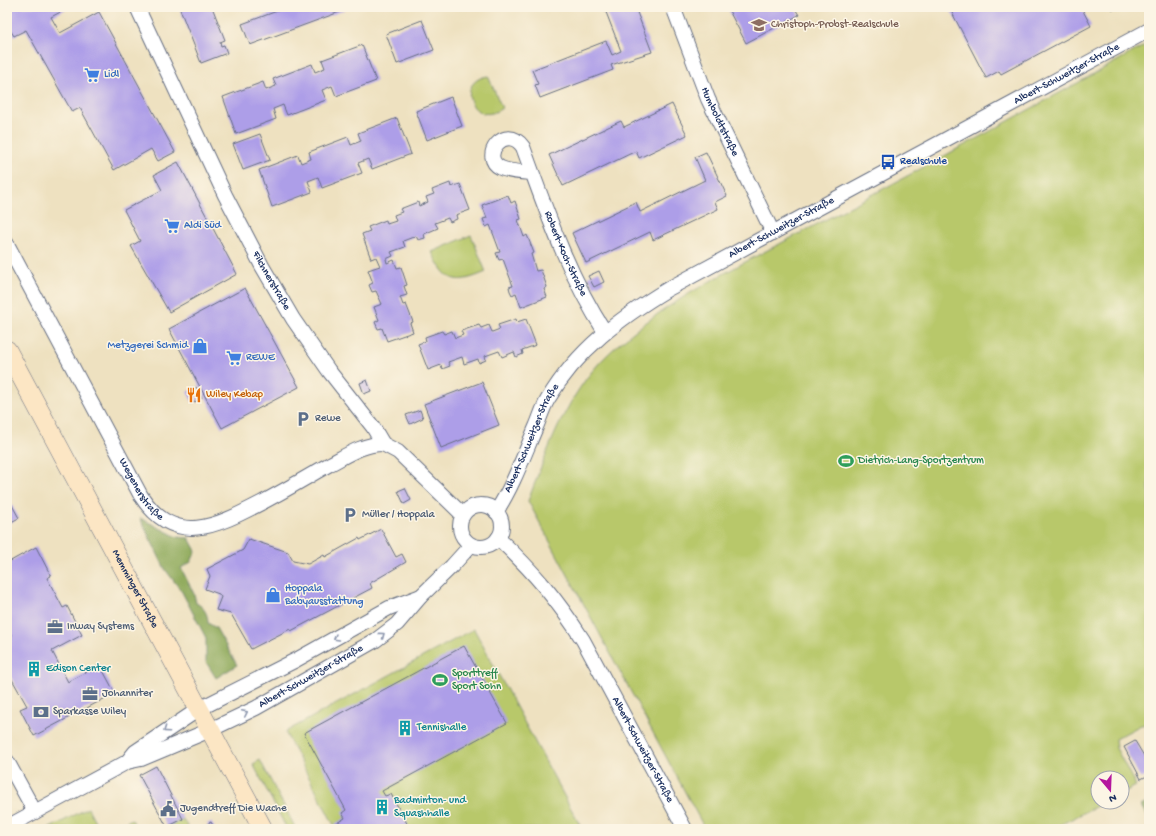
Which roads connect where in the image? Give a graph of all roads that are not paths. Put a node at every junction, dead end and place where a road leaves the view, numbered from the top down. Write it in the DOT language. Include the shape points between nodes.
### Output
graph roads {
  1 [pos="137,7"];
  2 [pos="673,7"];
  3 [pos="1149,30"];
  4 [pos="532,173"];
  5 [pos="773,233"];
  6 [pos="7,244"];
  7 [pos="605,332"];
  8 [pos="7,350"];
  9 [pos="383,444"];
  10 [pos="496,512"];
  11 [pos="463,515"];
  12 [pos="498,538"];
  13 [pos="471,545"];
  14 [pos="421,596"];
  15 [pos="199,709"];
  16 [pos="210,730"];
  17 [pos="7,761"];
  18 [pos="127,762"];
  19 [pos="35,812"];
  20 [pos="7,827"];
  21 [pos="263,829"];
  22 [pos="685,829"];
  1 -- 9 [label="street, Filchnerstraße" via="205,154 262,266 328,371 373,427"];
  2 -- 5 [label="street, Humboldtstraße" via="708,99"];
  3 -- 5 [label="street, Albert-Schweitzer-Straße"];
  4 -- 7 [label="street, Robert-Koch-Straße" via="571,269 590,309"];
  5 -- 7 [label="street, Albert-Schweitzer-Straße" via="668,289 632,311"];
  6 -- 9 [label="street, Wegenerstraße" via="141,496 164,521 178,527 191,528 219,524 348,454 368,446"];
  7 -- 10 [label="street, Albert-Schweitzer-Straße" via="577,359 548,400 522,461"];
  8 -- 15 [label="main road, Memminger Straße"];
  9 -- 11 [label="street, Filchnerstraße" via="398,452"];
  10 -- 11 [label="street" via="490,507 480,505 470,508"];
  10 -- 12 [label="street" via="502,526"];
  11 -- 13 [label="street" via="460,530 464,539"];
  12 -- 13 [label="street" via="484,547"];
  12 -- 22 [label="street, Albert-Schweitzer-Straße" via="532,570 565,612"];
  13 -- 14 [label="street, Albert-Schweitzer-Straße"];
  14 -- 15 [label="street, Albert-Schweitzer-Straße, one-way" via="389,608 296,660"];
  16 -- 14 [label="street, Albert-Schweitzer-Straße, one-way" via="256,708 376,640 397,624"];
  15 -- 16 [label="main road, Memminger Straße"];
  15 -- 18 [label="street, Albert-Schweitzer-Straße, one-way" via="135,752"];
  16 -- 18 [label="street, Albert-Schweitzer-Straße" via="141,759"];
  16 -- 21 [label="main road, Memminger Straße"];
  17 -- 19 [label="street"];
  18 -- 19 [label="street"];
  19 -- 20 [label="street"];
}
